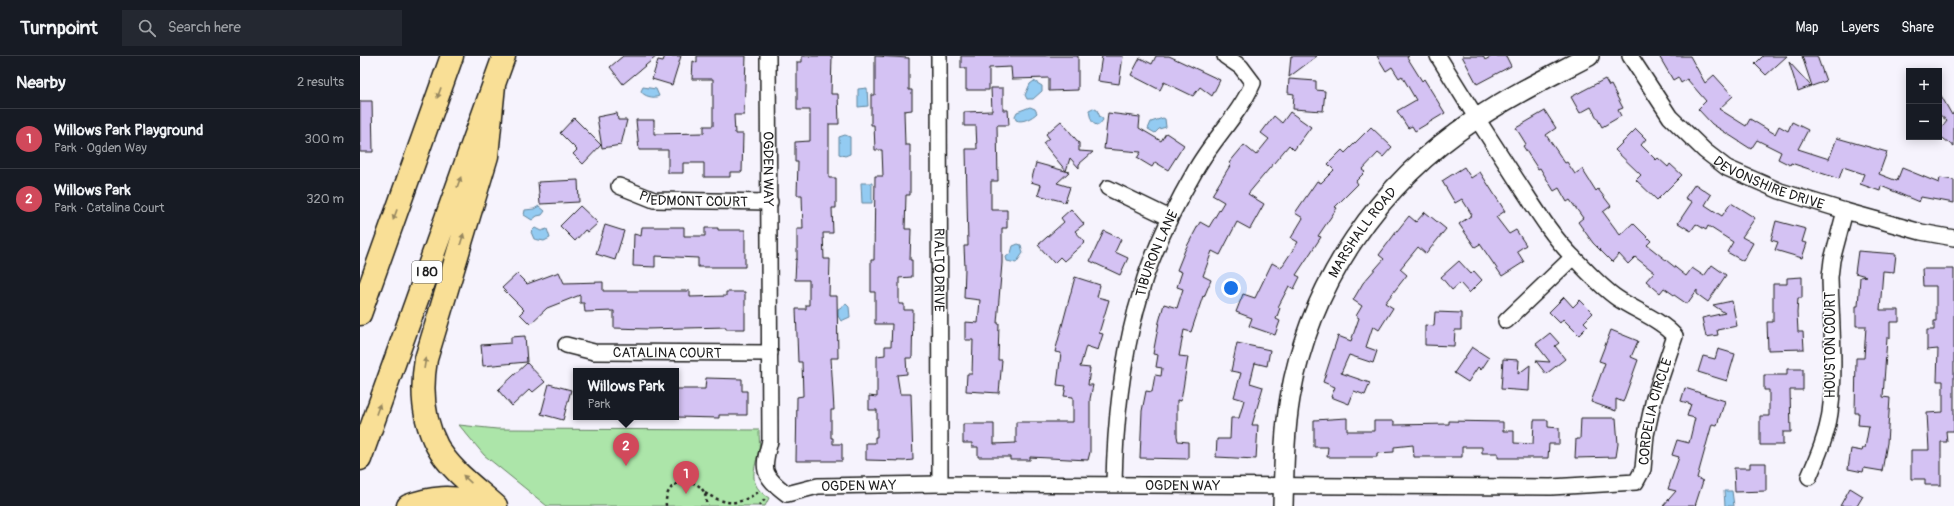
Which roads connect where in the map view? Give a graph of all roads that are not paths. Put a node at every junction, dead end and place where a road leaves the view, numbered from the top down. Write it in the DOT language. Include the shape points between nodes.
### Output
graph roads {
  1 [pos="452,56"];
  2 [pos="504,56"];
  3 [pos="768,56"];
  4 [pos="939,56"];
  5 [pos="1226,56"];
  6 [pos="1438,56"];
  7 [pos="1589,56"];
  8 [pos="1630,56"];
  9 [pos="494,85"];
  10 [pos="1476,118"];
  11 [pos="619,186"];
  12 [pos="1108,188"];
  13 [pos="770,202"];
  14 [pos="1845,211"];
  15 [pos="1170,218"];
  16 [pos="1954,238"];
  17 [pos="1573,257"];
  18 [pos="360,314"];
  19 [pos="1506,320"];
  20 [pos="566,345"];
  21 [pos="770,353"];
  22 [pos="360,459"];
  23 [pos="1809,477"];
  24 [pos="940,484"];
  25 [pos="1114,484"];
  26 [pos="1284,484"];
  27 [pos="408,506"];
  28 [pos="476,506"];
  29 [pos="496,506"];
  30 [pos="1283,506"];
  1 -- 18 [label="highway, one-way"];
  2 -- 9 [label="highway, I 80"];
  3 -- 13 [label="street, OGDEN WAY"];
  4 -- 24 [label="street, RIALTO DRIVE"];
  5 -- 15 [label="street, TIBURON LANE" via="1241,67 1254,83 1246,99 1196,170"];
  6 -- 10 [label="street, CORDELIA CIRCLE"];
  7 -- 10 [label="street, MARSHALL ROAD"];
  8 -- 14 [label="street, DEVONSHIRE DRIVE" via="1670,117 1705,152 1727,168 1780,191"];
  22 -- 9 [label="highway, I 80, one-way"];
  29 -- 9 [label="highway, one-way" via="452,465 438,446 428,422 422,384 426,358 487,156"];
  10 -- 17 [label="street, CORDELIA CIRCLE" via="1548,226"];
  10 -- 26 [label="street, MARSHALL ROAD" via="1428,155 1395,187 1363,226 1337,266 1313,315 1296,369 1288,411"];
  11 -- 13 [label="street, PIEDMONT COURT" via="654,200"];
  12 -- 15 [label="street"];
  13 -- 21 [label="street, OGDEN WAY"];
  14 -- 16 [label="street, DEVONSHIRE DRIVE" via="1920,232"];
  14 -- 23 [label="street, HOUSTON COURT" via="1830,277 1830,414 1822,447"];
  15 -- 25 [label="street, TIBURON LANE" via="1146,276 1130,334 1117,413"];
  17 -- 19 [label="street"];
  17 -- 26 [label="street, CORDELIA CIRCLE" via="1616,297 1666,326 1675,336 1654,398 1646,435 1643,469 1636,482 1551,487"];
  20 -- 21 [label="street, CATALINA COURT" via="594,352"];
  21 -- 24 [label="street, OGDEN WAY" via="770,441 764,465 772,482 786,494 818,486"];
  24 -- 25 [label="street, OGDEN WAY"];
  25 -- 26 [label="street, OGDEN WAY"];
  26 -- 30 [label="street, MARSHALL ROAD"];
  27 -- 28 [label="highway" via="433,498 452,498"];
}
